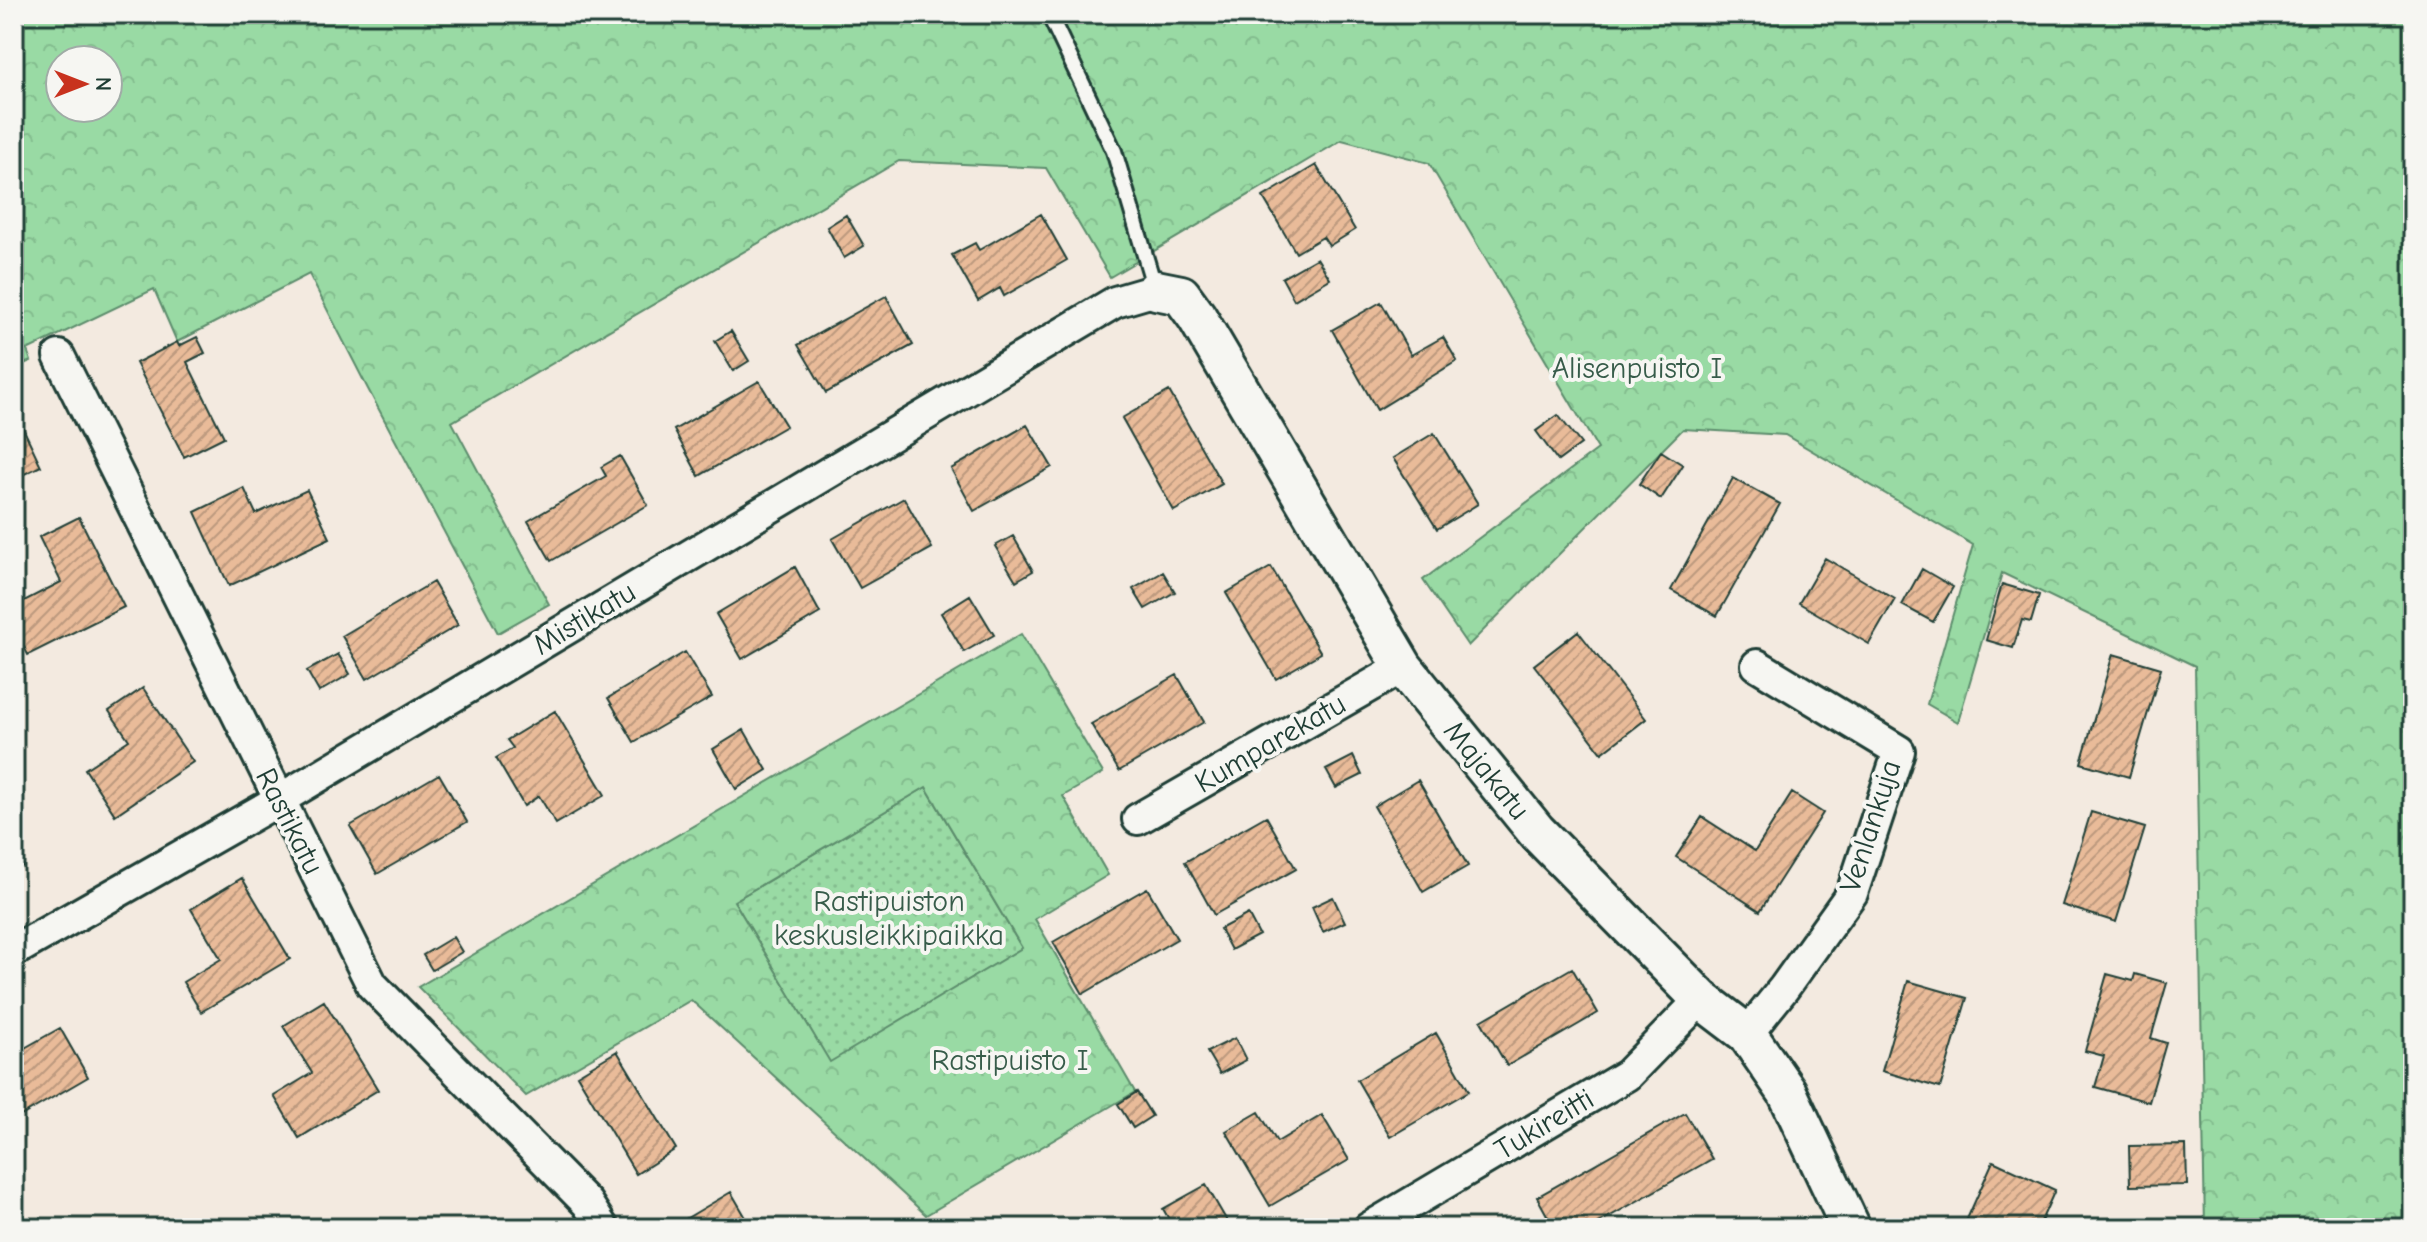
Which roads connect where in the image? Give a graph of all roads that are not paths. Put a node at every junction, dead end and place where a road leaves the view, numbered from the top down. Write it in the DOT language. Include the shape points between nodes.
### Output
graph roads {
  1 [pos="1049,14"];
  2 [pos="1156,290"];
  3 [pos="59,356"];
  4 [pos="1757,665"];
  5 [pos="1403,667"];
  6 [pos="279,800"];
  7 [pos="1138,819"];
  8 [pos="14,951"];
  9 [pos="1701,999"];
  10 [pos="1747,1034"];
  11 [pos="603,1228"];
  12 [pos="1369,1228"];
  13 [pos="1851,1228"];
  1 -- 2 [label="lane" via="1114,151"];
  2 -- 5 [label="street, Majakatu" via="1181,295 1197,317"];
  2 -- 6 [label="street, Mistikatu" via="1101,310"];
  3 -- 6 [label="street, Rastikatu"];
  4 -- 10 [label="street, Venlankuja" via="1899,751 1852,893"];
  5 -- 7 [label="street, Kumparekatu"];
  5 -- 9 [label="street, Majakatu" via="1536,831"];
  6 -- 8 [label="street, Mistikatu"];
  6 -- 11 [label="street, Rastikatu" via="372,985 587,1203"];
  9 -- 10 [label="street, Majakatu"];
  9 -- 12 [label="street, Tukireitti" via="1627,1075"];
  10 -- 13 [label="street, Majakatu" via="1787,1092"];
}
